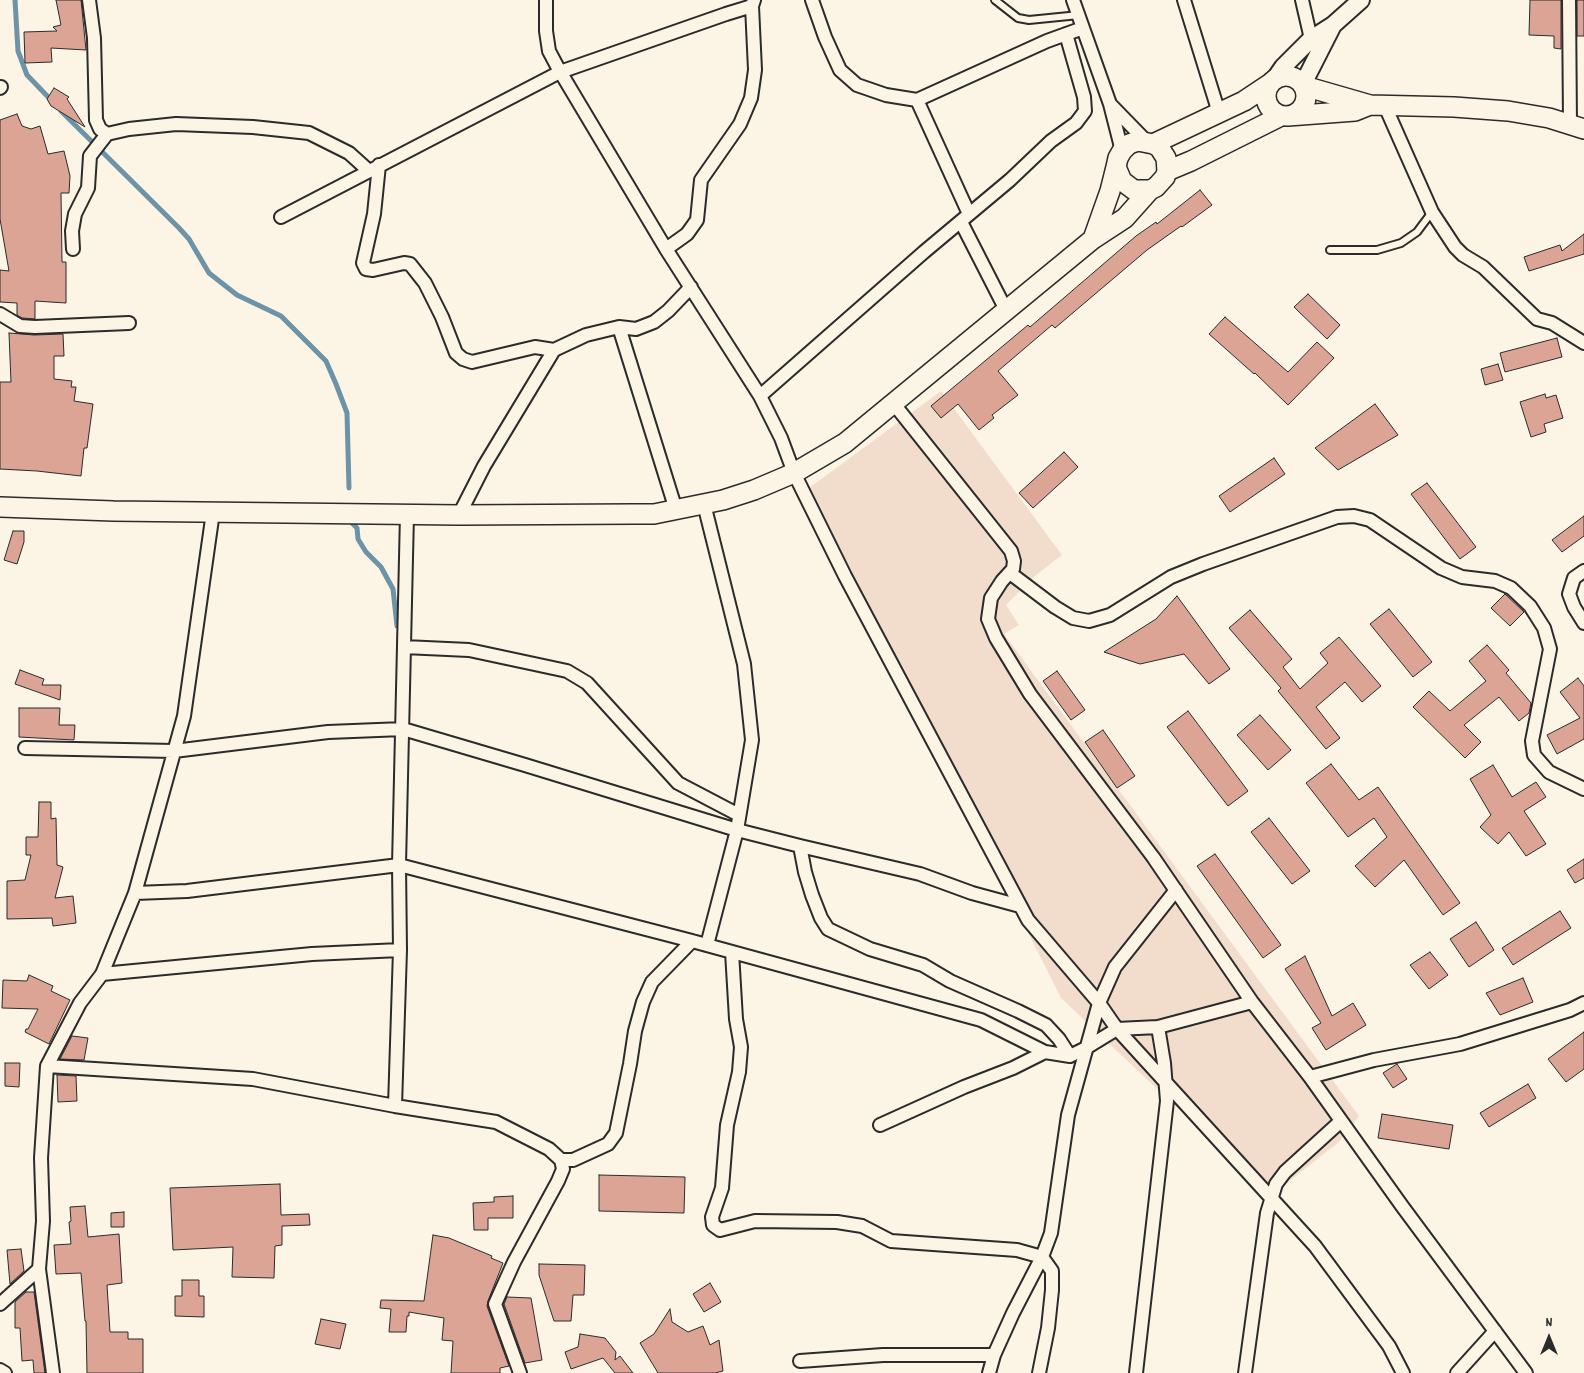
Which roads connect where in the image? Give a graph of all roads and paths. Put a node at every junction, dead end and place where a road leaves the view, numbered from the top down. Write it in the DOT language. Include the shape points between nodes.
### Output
graph roads {
  1 [pos="89,0"];
  2 [pos="546,0"];
  3 [pos="812,0"];
  4 [pos="995,0"];
  5 [pos="1073,0"];
  6 [pos="1184,0"];
  7 [pos="1302,0"];
  8 [pos="1361,0"];
  9 [pos="1569,0"];
  10 [pos="753,3"];
  11 [pos="1078,15"];
  12 [pos="1333,25"];
  13 [pos="1083,28"];
  14 [pos="1066,34"];
  15 [pos="1311,39"];
  16 [pos="560,72"];
  17 [pos="1273,81"];
  18 [pos="1303,85"];
  19 [pos="917,100"];
  20 [pos="1110,104"];
  21 [pos="1378,106"];
  22 [pos="1219,113"];
  23 [pos="1285,116"];
  24 [pos="1577,126"];
  25 [pos="105,137"];
  26 [pos="1150,143"];
  27 [pos="1119,159"];
  28 [pos="374,168"];
  29 [pos="1167,171"];
  30 [pos="1150,190"];
  31 [pos="1432,212"];
  32 [pos="281,217"];
  33 [pos="965,218"];
  34 [pos="1093,240"];
  35 [pos="73,249"];
  36 [pos="666,249"];
  37 [pos="1330,250"];
  38 [pos="691,287"];
  39 [pos="1006,310"];
  40 [pos="0,314"];
  41 [pos="129,323"];
  42 [pos="619,327"];
  43 [pos="1584,343"];
  44 [pos="554,350"];
  45 [pos="760,396"];
  46 [pos="894,404"];
  47 [pos="794,473"];
  48 [pos="704,504"];
  49 [pos="0,507"];
  50 [pos="676,510"];
  51 [pos="213,512"];
  52 [pos="407,514"];
  53 [pos="459,515"];
  54 [pos="1584,571"];
  55 [pos="1010,573"];
  56 [pos="1578,587"];
  57 [pos="1584,623"];
  58 [pos="404,647"];
  59 [pos="403,729"];
  60 [pos="25,748"];
  61 [pos="174,752"];
  62 [pos="1584,789"];
  63 [pos="739,815"];
  64 [pos="737,830"];
  65 [pos="800,846"];
  66 [pos="399,865"];
  67 [pos="1176,890"];
  68 [pos="136,893"];
  69 [pos="1020,906"];
  70 [pos="692,941"];
  71 [pos="707,945"];
  72 [pos="400,950"];
  73 [pos="732,952"];
  74 [pos="102,974"];
  75 [pos="1252,1002"];
  76 [pos="1584,1003"];
  77 [pos="1100,1004"];
  78 [pos="1117,1028"];
  79 [pos="1158,1028"];
  80 [pos="1086,1048"];
  81 [pos="1045,1052"];
  82 [pos="1070,1056"];
  83 [pos="47,1066"];
  84 [pos="1310,1077"];
  85 [pos="1165,1081"];
  86 [pos="395,1106"];
  87 [pos="1342,1122"];
  88 [pos="880,1125"];
  89 [pos="561,1160"];
  90 [pos="1272,1200"];
  91 [pos="1042,1257"];
  92 [pos="39,1269"];
  93 [pos="0,1304"];
  94 [pos="1495,1331"];
  95 [pos="994,1355"];
  96 [pos="800,1361"];
  97 [pos="0,1370"];
  98 [pos="5,1373"];
  99 [pos="54,1373"];
  100 [pos="520,1373"];
  101 [pos="989,1373"];
  102 [pos="1039,1373"];
  103 [pos="1136,1373"];
  104 [pos="1245,1373"];
  105 [pos="1402,1373"];
  106 [pos="1457,1373"];
  107 [pos="1526,1373"];
  1 -- 25 [label="street" via="94,38 96,120"];
  2 -- 16 [label="street" via="549,51"];
  3 -- 19 [label="street" via="840,70 857,85 886,95"];
  4 -- 11 [label="lane" via="1018,18 1029,20"];
  5 -- 11 [label="street"];
  6 -- 22 [label="street"];
  7 -- 15 [label="street"];
  8 -- 12 [label="street"];
  9 -- 24 [label="street"];
  10 -- 16 [label="street"];
  10 -- 36 [label="street" via="755,70 750,98 740,124 701,180 697,220 687,234"];
  11 -- 13 [label="street"];
  12 -- 15 [label="street"];
  12 -- 18 [label="street"];
  13 -- 14 [label="street"];
  13 -- 20 [label="street"];
  14 -- 19 [label="street"];
  14 -- 33 [label="street" via="1085,111 1076,123 1051,141"];
  15 -- 17 [label="street"];
  16 -- 28 [label="street"];
  16 -- 36 [label="street"];
  17 -- 18 [label="main road" via="1284,76"];
  17 -- 22 [label="main road"];
  17 -- 23 [label="main road" via="1266,96 1267,102 1270,109"];
  18 -- 21 [label="main road"];
  18 -- 23 [label="main road" via="1307,96 1304,106 1298,113"];
  19 -- 33 [label="street"];
  20 -- 26 [label="street"];
  20 -- 27 [label="street"];
  21 -- 23 [label="main road" via="1355,111"];
  21 -- 24 [label="main road" via="1508,111"];
  21 -- 31 [label="street"];
  22 -- 26 [label="main road"];
  23 -- 29 [label="main road"];
  25 -- 28 [label="street" via="129,129 176,124 308,133"];
  25 -- 35 [label="street" via="90,156 88,188 75,214"];
  26 -- 27 [label="main road" via="1138,141 1129,144"];
  26 -- 29 [label="main road" via="1158,147 1166,158"];
  27 -- 30 [label="main road" via="1122,181 1134,190"];
  27 -- 34 [label="main road"];
  28 -- 32 [label="street"];
  28 -- 44 [label="street" via="374,214 363,264 366,269 410,264 425,283 456,354 463,359 472,362 535,347"];
  29 -- 30 [label="main road" via="1161,182"];
  30 -- 34 [label="main road" via="1124,218"];
  31 -- 37 [label="lane" via="1417,232 1401,243 1377,250"];
  31 -- 43 [label="street" via="1455,247 1483,267 1537,319 1552,323"];
  33 -- 39 [label="street"];
  33 -- 45 [label="street"];
  34 -- 39 [label="main road"];
  36 -- 38 [label="street"];
  38 -- 42 [label="street" via="654,322 636,329"];
  38 -- 45 [label="street"];
  39 -- 46 [label="main road"];
  40 -- 41 [label="street" via="20,326"];
  42 -- 44 [label="street" via="586,335"];
  42 -- 50 [label="street"];
  44 -- 53 [label="street" via="484,466"];
  45 -- 47 [label="street"];
  46 -- 47 [label="main road" via="845,444"];
  46 -- 55 [label="street" via="1011,551 1014,561"];
  47 -- 48 [label="main road" via="754,490"];
  47 -- 69 [label="street"];
  48 -- 50 [label="main road"];
  48 -- 63 [label="street" via="744,664 752,740"];
  49 -- 51 [label="main road"];
  50 -- 53 [label="main road" via="654,514"];
  51 -- 52 [label="main road"];
  51 -- 61 [label="street" via="184,716"];
  52 -- 53 [label="main road"];
  52 -- 58 [label="street"];
  54 -- 56 [label="street" via="1574,578"];
  55 -- 62 [label="street" via="1073,618 1089,621 1110,615 1170,577 1203,564 1337,517 1354,516 1370,520 1440,568 1462,577 1511,588 1530,606 1544,628 1550,649 1532,741 1534,755 1549,772"];
  55 -- 67 [label="street" via="991,598 988,619 996,638 1030,694"];
  56 -- 57 [label="street" via="1569,594"];
  58 -- 59 [label="street"];
  58 -- 63 [label="street" via="469,650 567,671 587,683 678,783"];
  59 -- 61 [label="street" via="328,732"];
  59 -- 64 [label="street"];
  59 -- 66 [label="street"];
  60 -- 61 [label="street"];
  61 -- 68 [label="street"];
  63 -- 64 [label="street"];
  64 -- 65 [label="street"];
  64 -- 71 [label="street"];
  65 -- 69 [label="street" via="920,874"];
  65 -- 82 [label="street" via="812,895 828,929 870,949 923,965 950,981 1046,1025"];
  66 -- 68 [label="street" via="187,891"];
  66 -- 70 [label="street"];
  66 -- 72 [label="street"];
  67 -- 75 [label="street"];
  67 -- 77 [label="street" via="1115,967"];
  68 -- 74 [label="street"];
  69 -- 77 [label="street" via="1028,920"];
  70 -- 71 [label="street"];
  70 -- 89 [label="street" via="652,982 643,1002 616,1132 608,1144 573,1160"];
  71 -- 73 [label="street"];
  72 -- 74 [label="street" via="312,954"];
  72 -- 86 [label="street"];
  73 -- 81 [label="street" via="981,1020"];
  73 -- 91 [label="street" via="741,1047 727,1125 722,1188 712,1217 713,1225 720,1230 755,1221 837,1222 862,1226 891,1241 1017,1250"];
  74 -- 83 [label="street" via="80,1003"];
  75 -- 79 [label="street"];
  75 -- 84 [label="street"];
  76 -- 84 [label="street" via="1460,1044 1374,1060"];
  77 -- 78 [label="street"];
  77 -- 80 [label="street"];
  78 -- 79 [label="street"];
  78 -- 80 [label="street"];
  78 -- 85 [label="street"];
  79 -- 85 [label="street"];
  80 -- 82 [label="street"];
  80 -- 91 [label="street" via="1068,1115 1051,1233"];
  81 -- 82 [label="street"];
  81 -- 88 [label="street"];
  83 -- 86 [label="street" via="253,1080"];
  83 -- 92 [label="street" via="41,1158 44,1221"];
  84 -- 87 [label="street"];
  85 -- 90 [label="street"];
  85 -- 103 [label="street" via="1167,1101"];
  86 -- 89 [label="street" via="496,1122 549,1149"];
  87 -- 90 [label="street" via="1285,1172 1276,1184"];
  87 -- 94 [label="street"];
  89 -- 100 [label="street" via="563,1169 558,1181 495,1304"];
  90 -- 104 [label="street" via="1267,1213"];
  90 -- 105 [label="street" via="1315,1246 1388,1346"];
  91 -- 95 [label="street"];
  91 -- 102 [label="street" via="1052,1271 1052,1290"];
  92 -- 93 [label="street"];
  92 -- 99 [label="street"];
  94 -- 106 [label="street"];
  94 -- 107 [label="street"];
  95 -- 96 [label="street" via="883,1355"];
  95 -- 101 [label="street"];
  97 -- 98 [label="street"];
}
